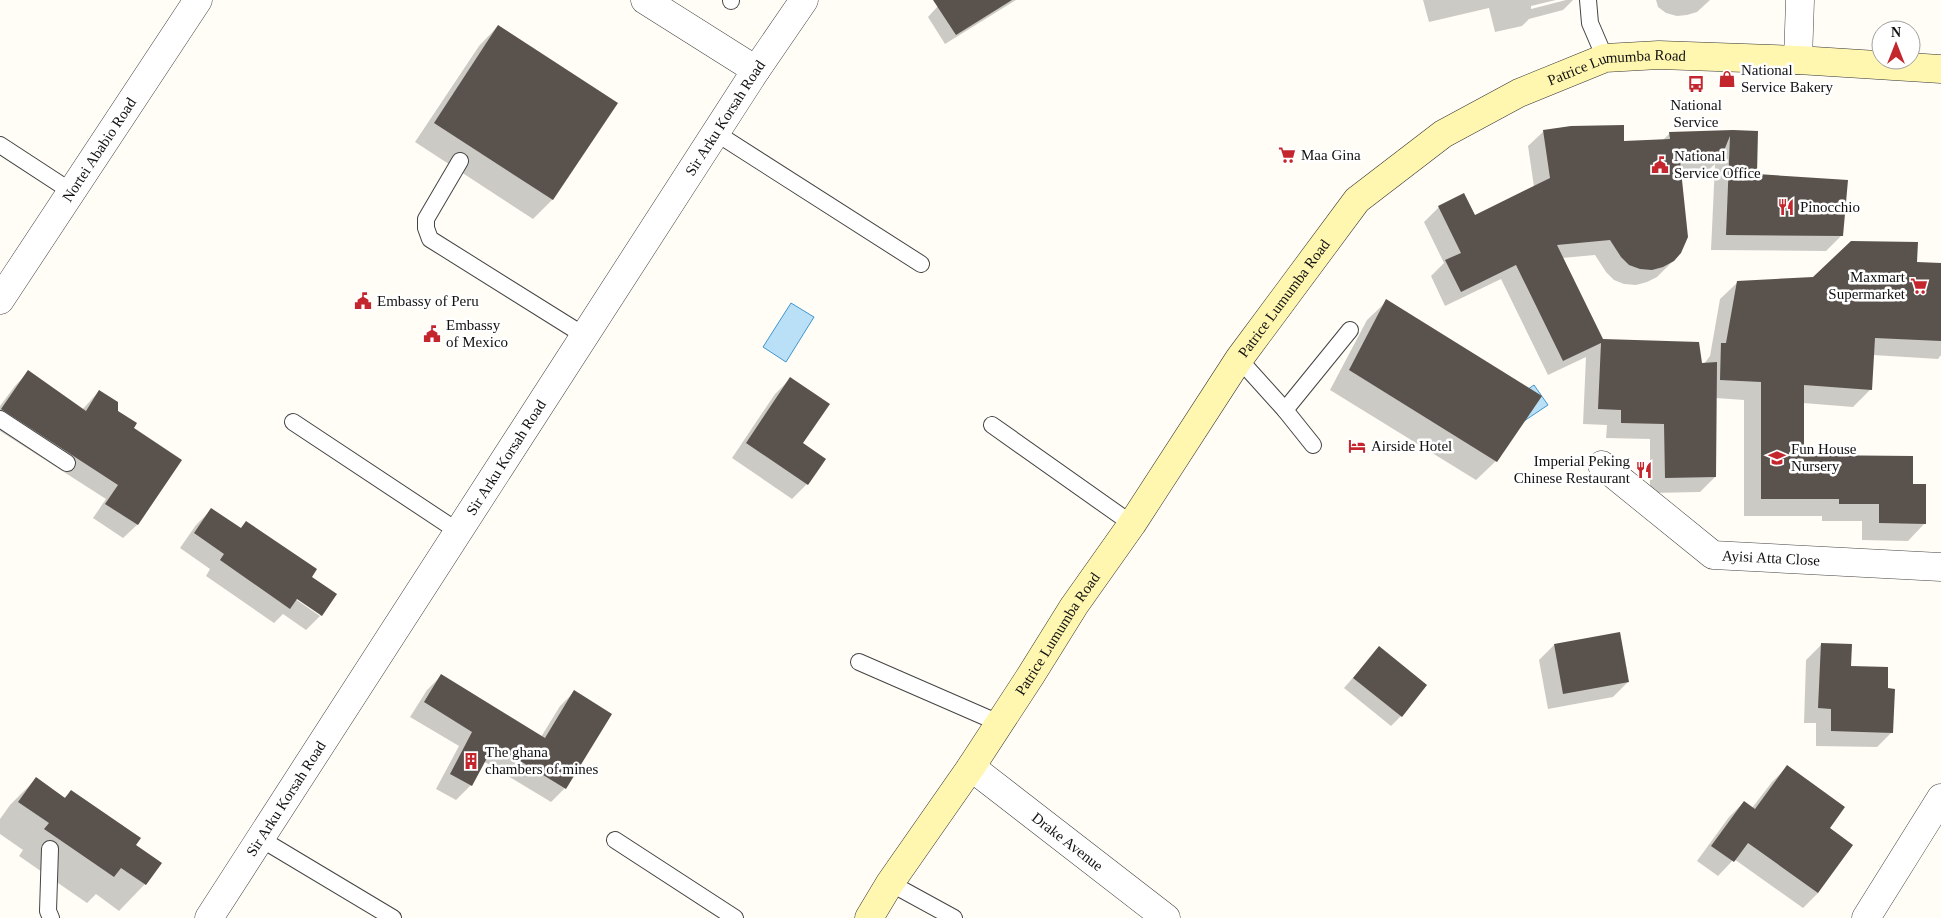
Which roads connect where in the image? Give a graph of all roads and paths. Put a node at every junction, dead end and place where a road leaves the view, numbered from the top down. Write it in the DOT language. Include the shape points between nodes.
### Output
graph roads {
  1 [pos="198,0"];
  2 [pos="645,0"];
  3 [pos="804,0"];
  4 [pos="1588,0"];
  5 [pos="1800,0"];
  6 [pos="1605,58"];
  7 [pos="1798,60"];
  8 [pos="1941,69"];
  9 [pos="756,70"];
  10 [pos="716,133"];
  11 [pos="0,145"];
  12 [pos="460,161"];
  13 [pos="72,192"];
  14 [pos="921,264"];
  15 [pos="0,300"];
  16 [pos="1350,330"];
  17 [pos="585,336"];
  18 [pos="1239,359"];
  19 [pos="1285,410"];
  20 [pos="0,419"];
  21 [pos="293,422"];
  22 [pos="992,425"];
  23 [pos="1313,445"];
  24 [pos="67,463"];
  25 [pos="1602,465"];
  26 [pos="1132,524"];
  27 [pos="458,532"];
  28 [pos="1941,567"];
  29 [pos="859,662"];
  30 [pos="999,723"];
  31 [pos="971,767"];
  32 [pos="1941,798"];
  33 [pos="261,839"];
  34 [pos="616,840"];
  35 [pos="50,849"];
  36 [pos="890,883"];
  37 [pos="51,918"];
  38 [pos="209,918"];
  39 [pos="393,918"];
  40 [pos="735,918"];
  41 [pos="869,918"];
  42 [pos="954,918"];
  43 [pos="1166,918"];
  44 [pos="1866,918"];
  1 -- 13 [label="street, Nortei Ababio Road"];
  2 -- 9 [label="street"];
  3 -- 9 [label="street, Sir Arku Korsah Road"];
  4 -- 6 [label="lane" via="1590,23"];
  5 -- 7 [label="street"];
  6 -- 7 [label="street, Patrice Lumumba Road" via="1659,55"];
  6 -- 18 [label="street, Patrice Lumumba Road" via="1519,93 1443,134 1358,200"];
  7 -- 8 [label="street, Patrice Lumumba Road"];
  9 -- 10 [label="street, Sir Arku Korsah Road"];
  10 -- 14 [label="lane"];
  10 -- 17 [label="street, Sir Arku Korsah Road"];
  11 -- 13 [label="lane"];
  12 -- 17 [label="lane" via="426,219 430,239"];
  13 -- 15 [label="street, Nortei Ababio Road"];
  16 -- 19 [label="lane"];
  17 -- 27 [label="street, Sir Arku Korsah Road"];
  18 -- 19 [label="lane"];
  18 -- 26 [label="street, Patrice Lumumba Road"];
  19 -- 23 [label="lane"];
  20 -- 24 [label="lane"];
  21 -- 27 [label="lane"];
  22 -- 26 [label="lane"];
  25 -- 28 [label="street, Ayisi Atta Close" via="1713,555"];
  26 -- 30 [label="street, Patrice Lumumba Road" via="1074,606"];
  27 -- 33 [label="street, Sir Arku Korsah Road"];
  29 -- 30 [label="lane"];
  30 -- 31 [label="street, Patrice Lumumba Road"];
  31 -- 36 [label="street, Patrice Lumumba Road"];
  31 -- 43 [label="street, Drake Avenue"];
  32 -- 44 [label="street"];
  33 -- 38 [label="street, Sir Arku Korsah Road"];
  33 -- 39 [label="lane"];
  34 -- 40 [label="lane"];
  35 -- 37 [label="lane" via="48,911"];
  36 -- 41 [label="street, Patrice Lumumba Road"];
  36 -- 42 [label="lane"];
}
